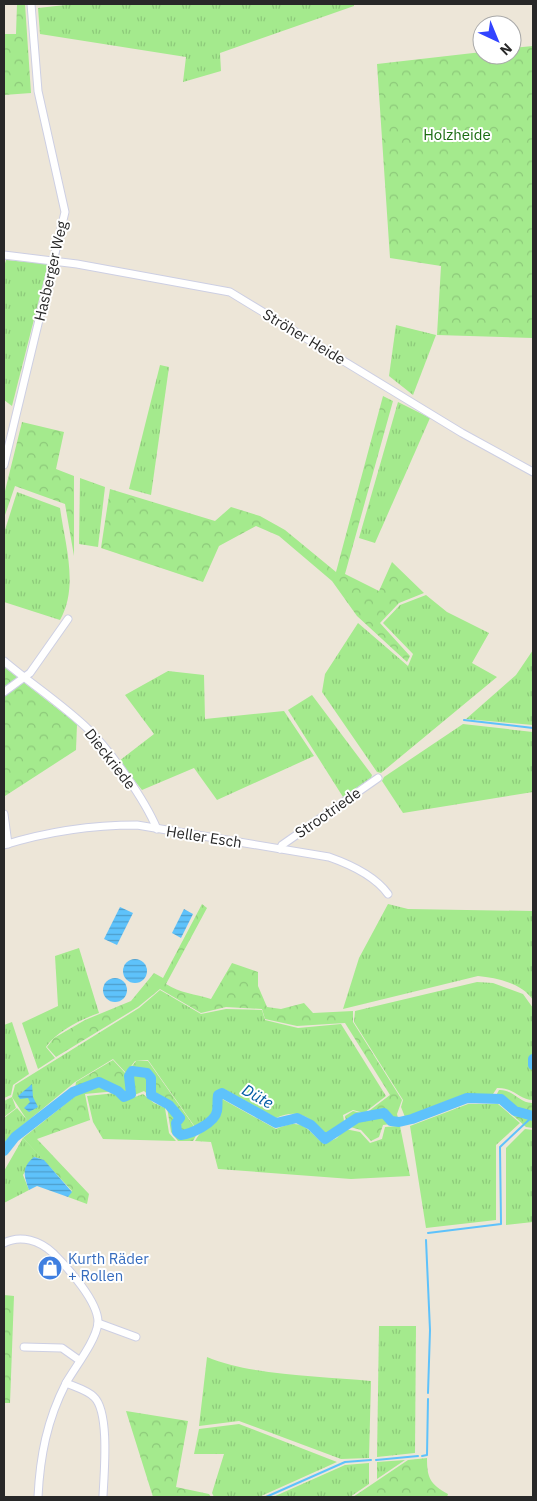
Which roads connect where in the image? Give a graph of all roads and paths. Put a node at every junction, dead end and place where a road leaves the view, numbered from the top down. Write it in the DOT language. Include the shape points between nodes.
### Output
graph roads {
  1 [pos="31,4"];
  2 [pos="4,254"];
  3 [pos="54,260"];
  4 [pos="4,466"];
  5 [pos="533,472"];
  6 [pos="68,619"];
  7 [pos="4,662"];
  8 [pos="24,678"];
  9 [pos="4,692"];
  10 [pos="378,778"];
  11 [pos="4,814"];
  12 [pos="157,829"];
  13 [pos="6,844"];
  14 [pos="280,849"];
  15 [pos="388,894"];
  16 [pos="4,1242"];
  17 [pos="98,1323"];
  18 [pos="136,1337"];
  19 [pos="24,1347"];
  20 [pos="79,1360"];
  21 [pos="66,1383"];
  22 [pos="103,1496"];
  23 [pos="38,1497"];
  1 -- 3 [label="street, Hasberger Weg" via="38,91 65,212"];
  2 -- 3 [label="street, Ströher Heide"];
  3 -- 4 [label="street, Hasberger Weg"];
  3 -- 5 [label="street, Ströher Heide" via="230,292"];
  6 -- 8 [label="street"];
  7 -- 8 [label="street, Dieckriede"];
  8 -- 9 [label="street"];
  8 -- 12 [label="street, Dieckriede" via="90,731 150,812"];
  10 -- 14 [label="street, Strootriede"];
  11 -- 13 [label="street"];
  12 -- 13 [label="street, Heller Esch" via="111,825"];
  12 -- 14 [label="street, Heller Esch"];
  14 -- 15 [label="street, Heller Esch" via="346,863"];
  16 -- 17 [label="street" via="31,1240 53,1254 93,1302"];
  17 -- 18 [label="street"];
  17 -- 20 [label="street"];
  19 -- 20 [label="street" via="62,1348"];
  20 -- 21 [label="street"];
  21 -- 22 [label="street" via="90,1393 100,1404"];
  21 -- 23 [label="street" via="46,1431"];
}
